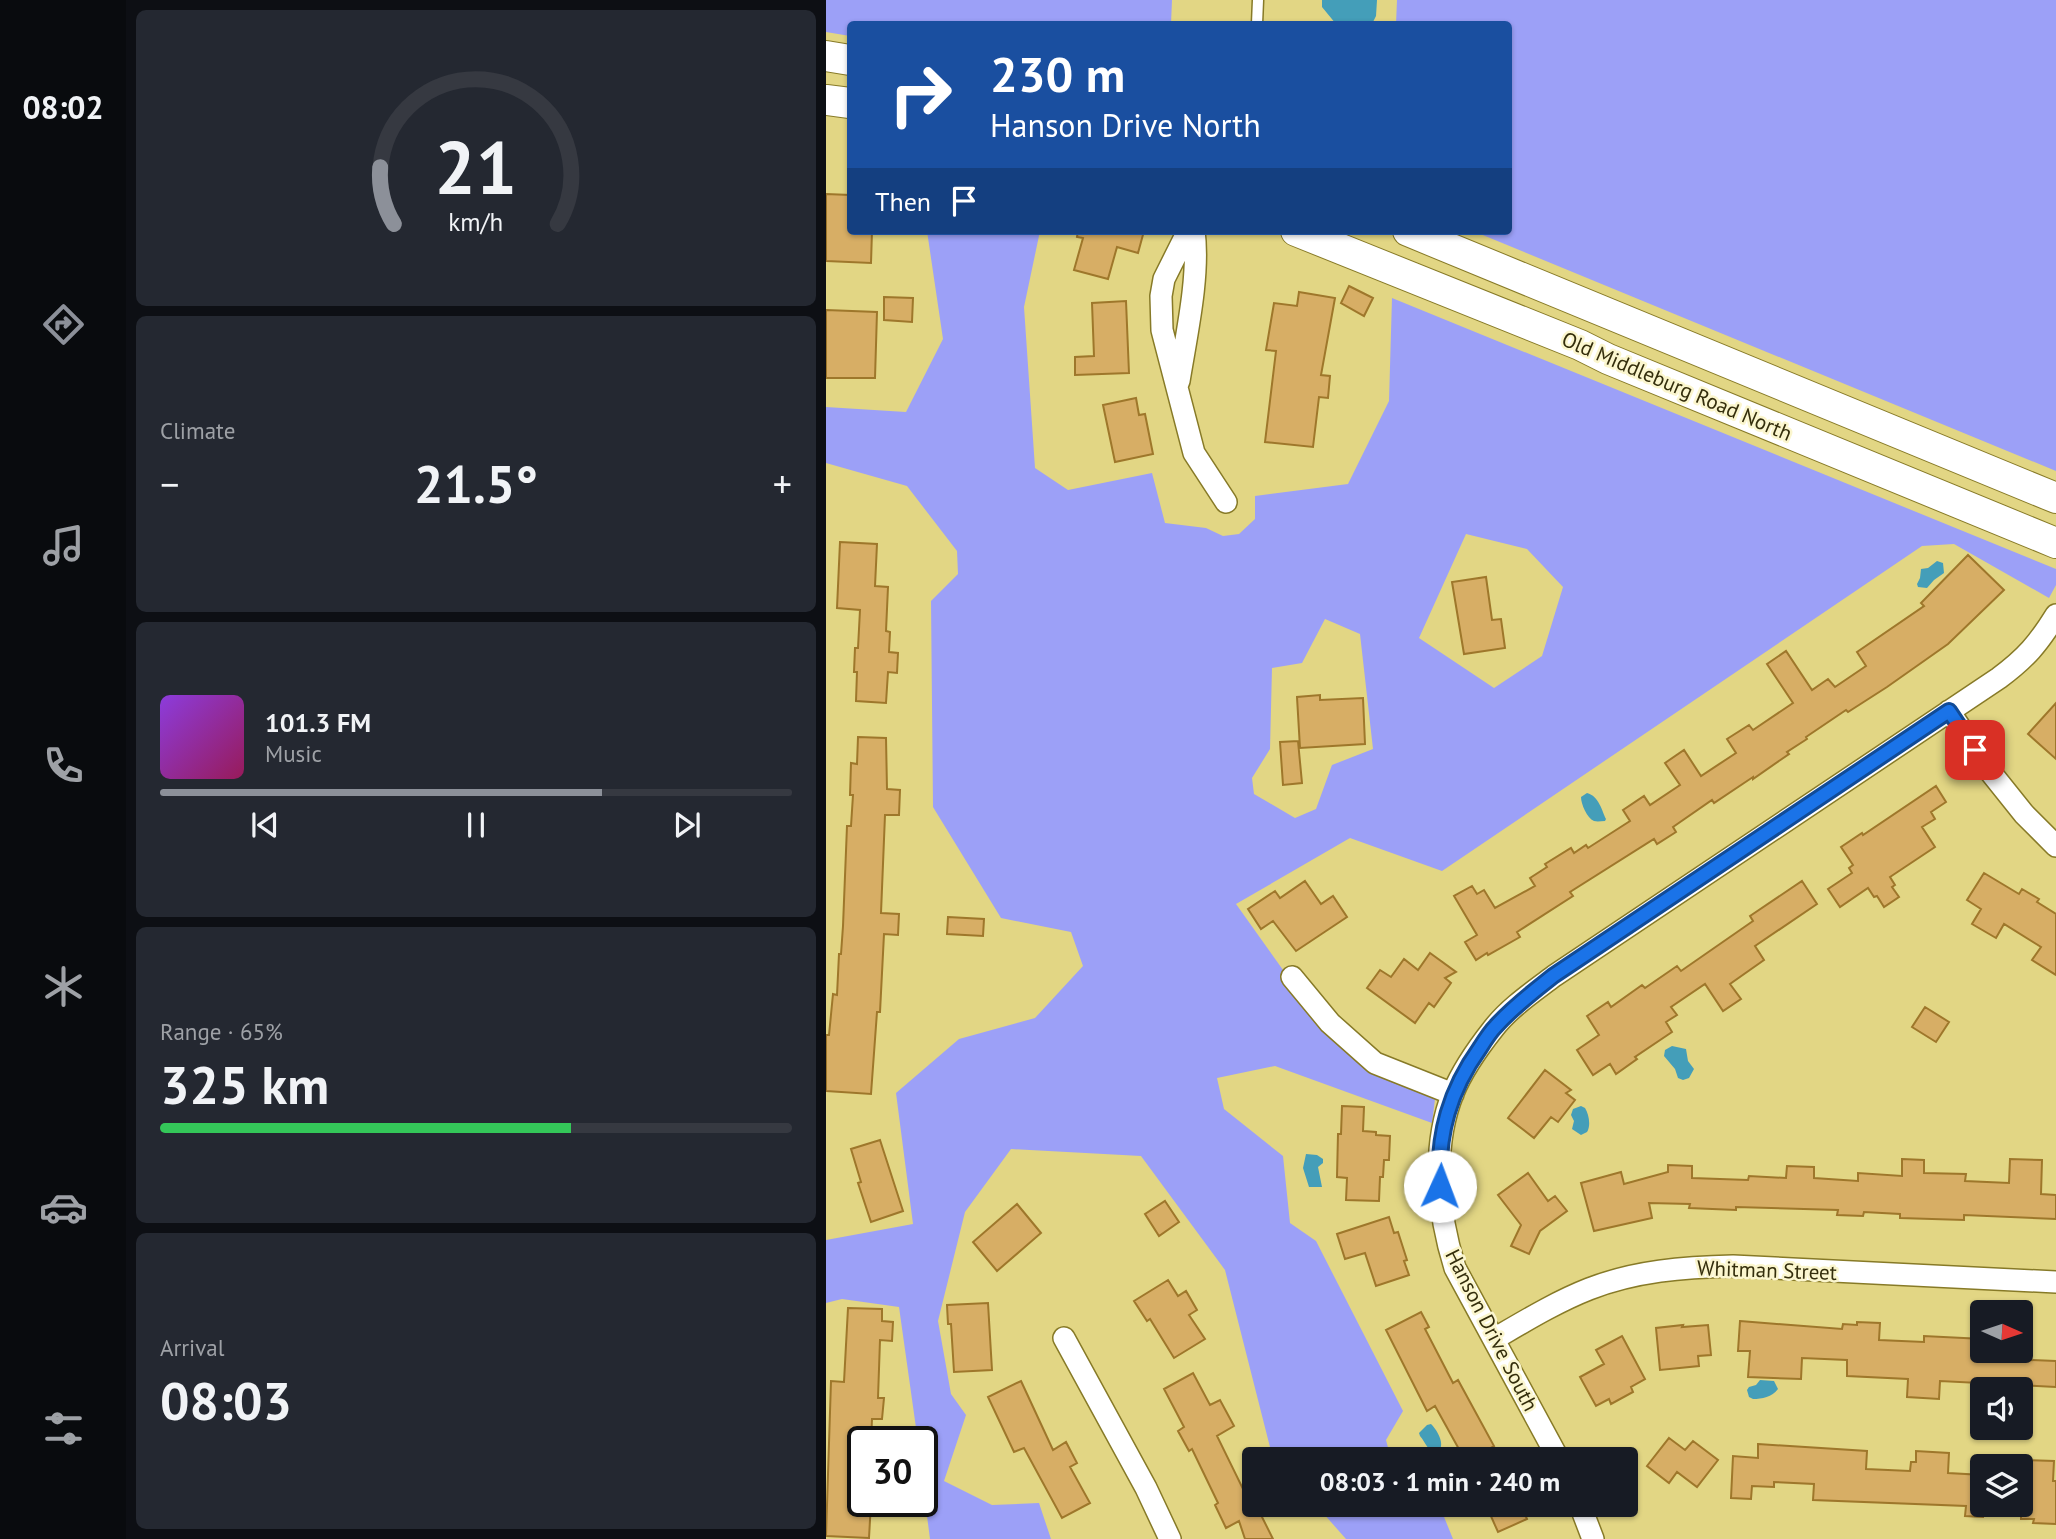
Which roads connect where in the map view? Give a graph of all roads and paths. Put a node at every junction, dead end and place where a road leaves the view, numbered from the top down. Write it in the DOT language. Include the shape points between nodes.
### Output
graph roads {
  1 [pos="1258,0"];
  2 [pos="1257,21"];
  3 [pos="826,56"];
  4 [pos="847,60"];
  5 [pos="826,100"];
  6 [pos="847,103"];
  7 [pos="1186,235"];
  8 [pos="1195,235"];
  9 [pos="1306,235"];
  10 [pos="1418,235"];
  11 [pos="1658,334"];
  12 [pos="1646,374"];
  13 [pos="1178,390"];
  14 [pos="2056,498"];
  15 [pos="1226,502"];
  16 [pos="2056,543"];
  17 [pos="2056,615"];
  18 [pos="1949,711"];
  19 [pos="2056,846"];
  20 [pos="1292,977"];
  21 [pos="1453,1094"];
  22 [pos="2056,1282"];
  23 [pos="1064,1338"];
  24 [pos="1494,1339"];
  25 [pos="1552,1447"];
  26 [pos="1585,1517"];
  27 [pos="1170,1539"];
  28 [pos="1593,1539"];
  1 -- 2 [label="lane"];
  3 -- 4 [label="main road"];
  5 -- 6 [label="main road"];
  7 -- 13 [label="street" via="1164,279 1161,296 1162,330"];
  8 -- 13 [label="street" via="1197,250"];
  9 -- 12 [label="main road, Old Middleburg Road North"];
  10 -- 11 [label="main road, Old Middleburg Road North"];
  11 -- 12 [label="main road"];
  11 -- 14 [label="main road, Old Middleburg Road North"];
  12 -- 16 [label="main road, Old Middleburg Road North"];
  13 -- 15 [label="street" via="1194,453"];
  17 -- 18 [label="street, Hanson Drive South" via="2024,659"];
  18 -- 19 [label="street" via="1988,769"];
  18 -- 21 [label="street, Hanson Drive South" via="1553,976 1494,1028"];
  20 -- 21 [label="street" via="1330,1023 1375,1063"];
  21 -- 24 [label="street, Hanson Drive South" via="1438,1167 1446,1239 1455,1268"];
  22 -- 24 [label="street, Whitman Street" via="1688,1267 1639,1274 1592,1288"];
  23 -- 27 [label="street"];
  24 -- 25 [label="street, Hanson Drive South"];
  26 -- 28 [label="street"];
}
